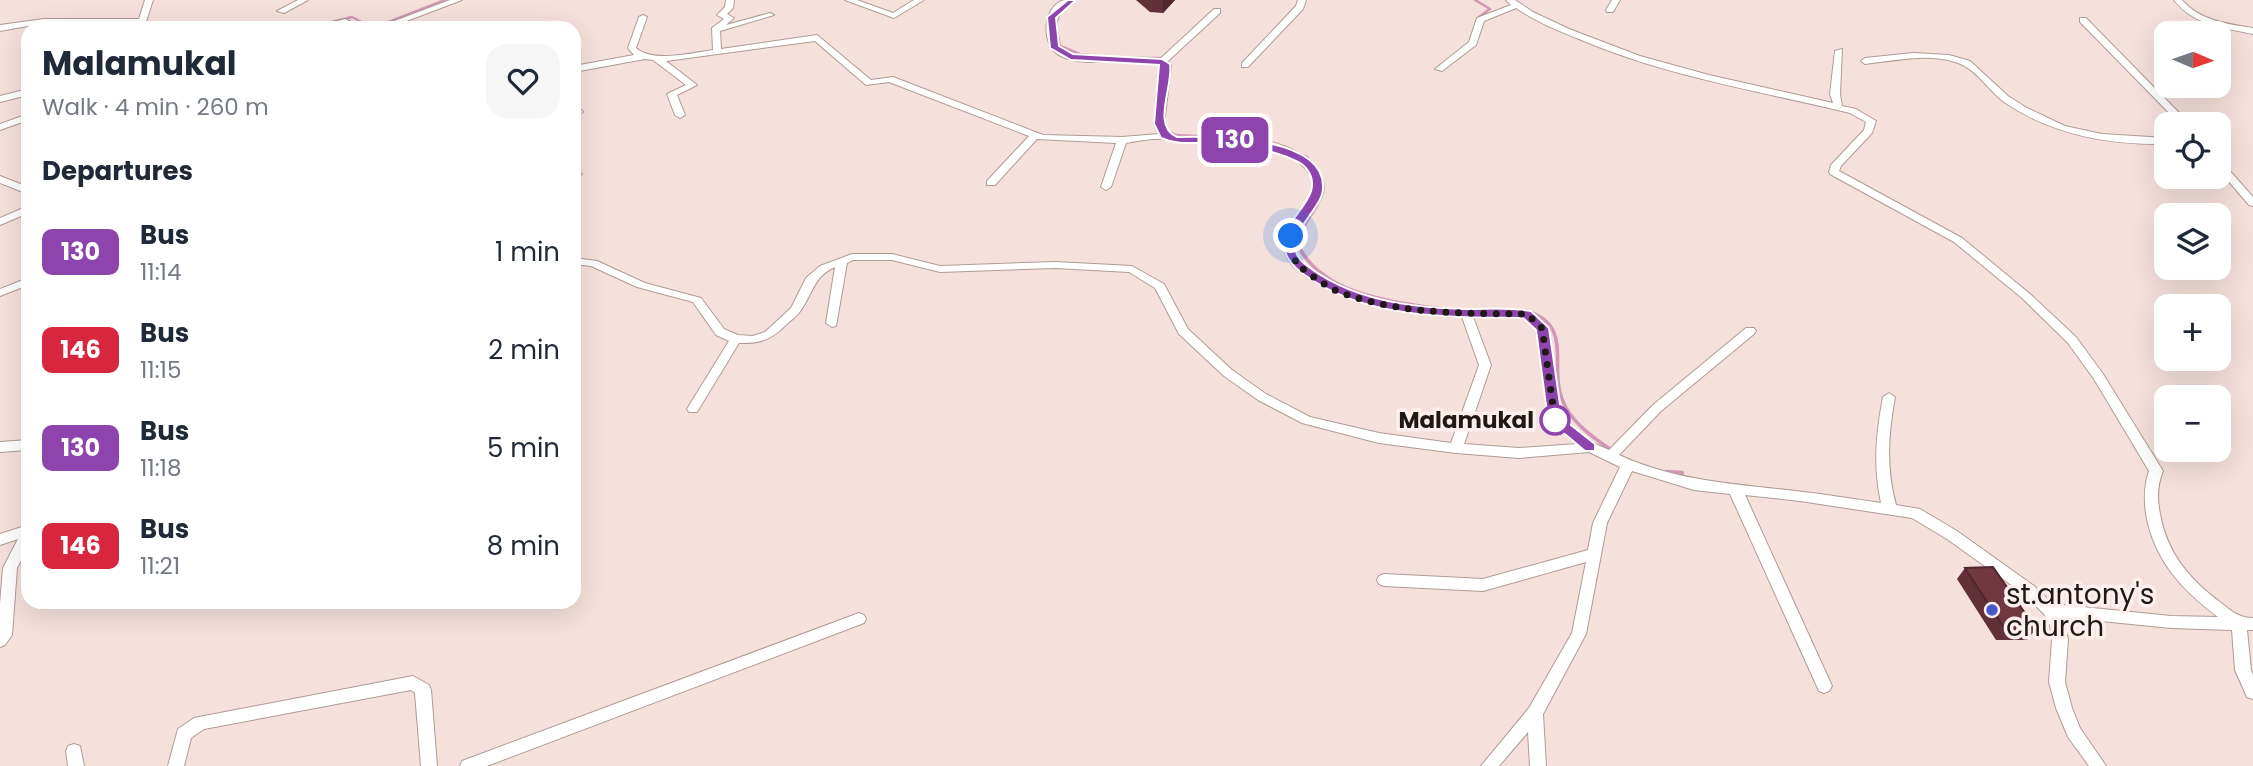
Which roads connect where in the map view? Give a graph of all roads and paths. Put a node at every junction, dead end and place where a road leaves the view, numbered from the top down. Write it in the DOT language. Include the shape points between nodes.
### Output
graph roads {
  1 [pos="149,0"];
  2 [pos="304,0"];
  3 [pos="458,0"];
  4 [pos="730,0"];
  5 [pos="849,0"];
  6 [pos="920,0"];
  7 [pos="1071,0"];
  8 [pos="1303,0"];
  9 [pos="1616,0"];
  10 [pos="2178,0"];
  11 [pos="1514,3"];
  12 [pos="1217,10"];
  13 [pos="1610,10"];
  14 [pos="281,11"];
  15 [pos="770,15"];
  16 [pos="643,17"];
  17 [pos="2082,20"];
  18 [pos="142,21"];
  19 [pos="400,21"];
  20 [pos="21,24"];
  21 [pos="0,27"];
  22 [pos="718,30"];
  23 [pos="2253,31"];
  24 [pos="1839,51"];
  25 [pos="717,52"];
  26 [pos="640,57"];
  27 [pos="656,59"];
  28 [pos="1865,61"];
  29 [pos="1162,62"];
  30 [pos="1245,65"];
  31 [pos="581,68"];
  32 [pos="1439,69"];
  33 [pos="21,94"];
  34 [pos="0,99"];
  35 [pos="1838,107"];
  36 [pos="2173,112"];
  37 [pos="680,115"];
  38 [pos="21,120"];
  39 [pos="0,127"];
  40 [pos="1035,136"];
  41 [pos="1165,136"];
  42 [pos="1122,140"];
  43 [pos="2154,140"];
  44 [pos="2231,178"];
  45 [pos="0,179"];
  46 [pos="991,183"];
  47 [pos="1106,187"];
  48 [pos="21,188"];
  49 [pos="2253,203"];
  50 [pos="21,212"];
  51 [pos="0,222"];
  52 [pos="842,260"];
  53 [pos="581,262"];
  54 [pos="21,284"];
  55 [pos="0,293"];
  56 [pos="1466,313"];
  57 [pos="832,323"];
  58 [pos="1750,331"];
  59 [pos="736,340"];
  60 [pos="1889,397"];
  61 [pos="693,409"];
  62 [pos="21,446"];
  63 [pos="0,447"];
  64 [pos="1590,447"];
  65 [pos="1456,448"];
  66 [pos="1611,456"];
  67 [pos="1628,465"];
  68 [pos="1736,491"];
  69 [pos="1890,510"];
  70 [pos="21,533"];
  71 [pos="0,540"];
  72 [pos="21,543"];
  73 [pos="1594,554"];
  74 [pos="5,570"];
  75 [pos="1384,580"];
  76 [pos="2049,610"];
  77 [pos="859,619"];
  78 [pos="2246,624"];
  79 [pos="0,641"];
  80 [pos="1824,686"];
  81 [pos="2253,692"];
  82 [pos="1535,713"];
  83 [pos="176,766"];
  84 [pos="429,766"];
  85 [pos="468,766"];
  86 [pos="1489,766"];
  87 [pos="1538,766"];
  88 [pos="2098,766"];
  1 -- 18 [label="street"];
  2 -- 14 [label="street"];
  3 -- 19 [label="street"];
  4 -- 22 [label="street" via="721,15 730,18"];
  5 -- 6 [label="street" via="894,16"];
  7 -- 29 [label="street" via="1052,17 1051,42 1059,52 1093,59"];
  8 -- 30 [label="street"];
  9 -- 13 [label="street"];
  10 -- 23 [label="street" via="2203,19"];
  11 -- 32 [label="street" via="1480,20 1473,43"];
  11 -- 35 [label="street" via="1595,44 1651,65"];
  12 -- 29 [label="street"];
  15 -- 22 [label="street"];
  16 -- 26 [label="street" via="632,48"];
  17 -- 36 [label="street"];
  20 -- 21 [label="street"];
  22 -- 25 [label="street"];
  24 -- 35 [label="street"];
  25 -- 27 [label="street"];
  25 -- 40 [label="street" via="817,38 869,83 890,79"];
  26 -- 27 [label="street"];
  26 -- 31 [label="street"];
  27 -- 37 [label="street" via="692,85 672,94"];
  28 -- 43 [label="street" via="1951,58 1973,66 2016,106 2086,137"];
  29 -- 41 [label="street" via="1167,66 1159,124"];
  33 -- 34 [label="street"];
  35 -- 78 [label="street" via="1858,113 1872,126 1834,172 1958,240 2072,340 2156,471 2150,483 2154,530 2170,566 2200,598"];
  38 -- 39 [label="street"];
  40 -- 42 [label="street"];
  40 -- 46 [label="street"];
  41 -- 42 [label="street"];
  41 -- 56 [label="street" via="1175,141 1259,143 1303,157 1317,177 1318,192 1291,233 1296,264 1335,290 1389,305"];
  42 -- 47 [label="street"];
  44 -- 49 [label="street"];
  45 -- 48 [label="street"];
  50 -- 51 [label="street"];
  52 -- 57 [label="street"];
  52 -- 59 [label="street" via="810,280 796,310 769,335"];
  52 -- 65 [label="street" via="866,255 892,257 940,269 1055,265 1132,269 1160,286 1183,331 1262,397 1306,420 1379,438"];
  53 -- 59 [label="street" via="697,300 720,332"];
  54 -- 55 [label="street"];
  56 -- 64 [label="street" via="1527,314 1542,328 1555,420"];
  56 -- 65 [label="street" via="1485,365"];
  58 -- 66 [label="street" via="1657,408"];
  59 -- 61 [label="street"];
  60 -- 69 [label="street" via="1879,447"];
  62 -- 63 [label="street"];
  64 -- 65 [label="street" via="1519,453"];
  64 -- 66 [label="street"];
  66 -- 67 [label="street"];
  67 -- 68 [label="street" via="1694,485"];
  67 -- 73 [label="street" via="1600,523"];
  68 -- 69 [label="street"];
  68 -- 80 [label="street"];
  69 -- 76 [label="street" via="1915,513 1952,535 2029,590"];
  70 -- 71 [label="street"];
  72 -- 74 [label="street"];
  73 -- 75 [label="street" via="1483,585"];
  73 -- 82 [label="street" via="1579,634"];
  74 -- 79 [label="street" via="5,635"];
  76 -- 78 [label="street"];
  76 -- 88 [label="street" via="2060,639 2057,682 2064,709"];
  77 -- 85 [label="street"];
  78 -- 81 [label="street" via="2243,670"];
  82 -- 86 [label="street"];
  82 -- 87 [label="street"];
  83 -- 84 [label="street" via="184,734 200,723 413,683 423,690"];
}
